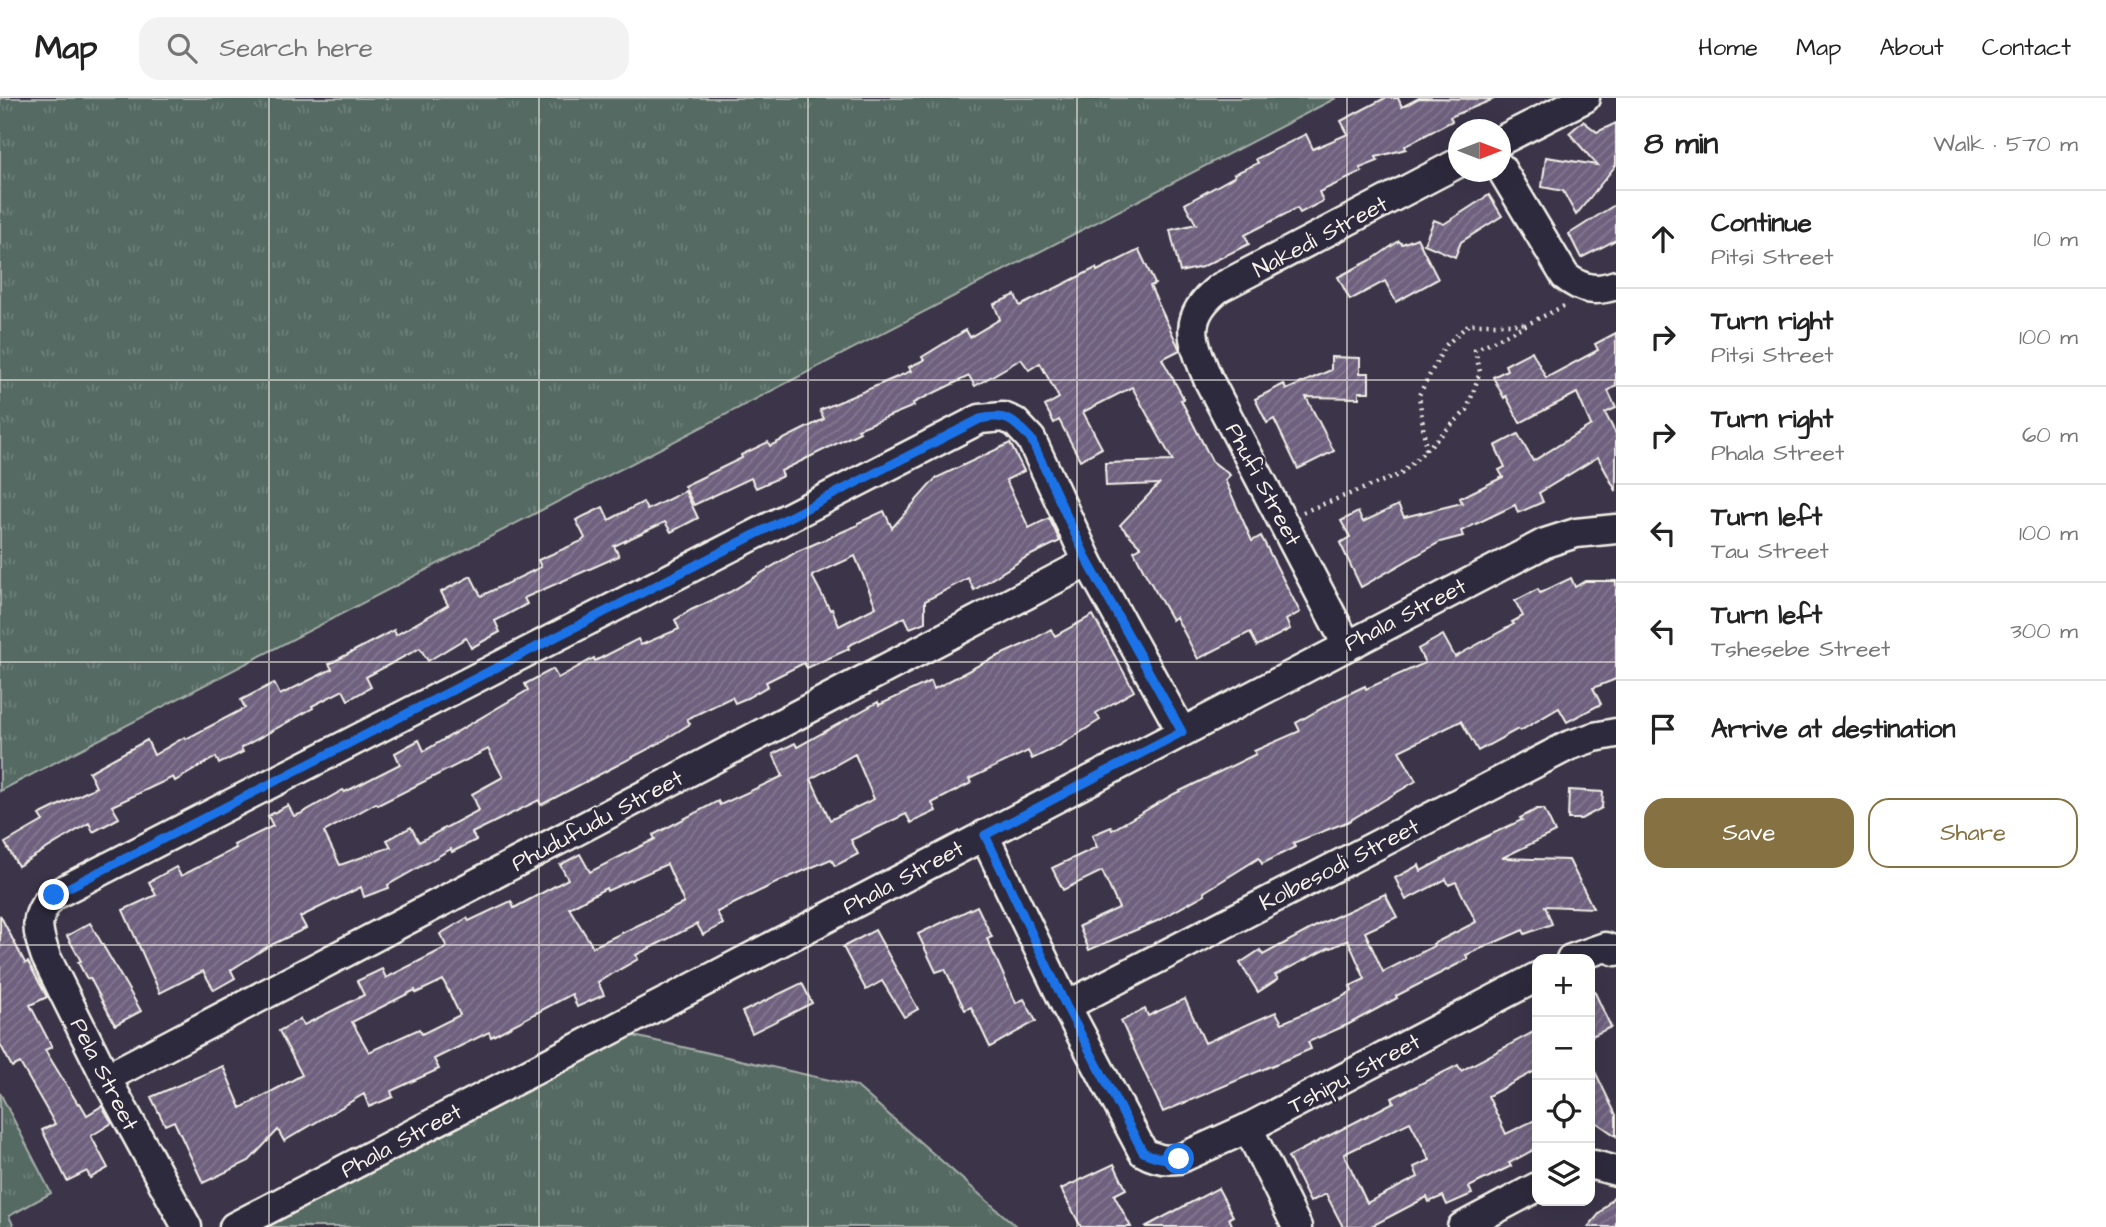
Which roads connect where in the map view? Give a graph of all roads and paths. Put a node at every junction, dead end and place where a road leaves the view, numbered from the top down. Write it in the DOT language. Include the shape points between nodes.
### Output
graph roads {
  1 [pos="1585,98"];
  2 [pos="1511,136"];
  3 [pos="1448,168"];
  4 [pos="1509,182"];
  5 [pos="1603,288"];
  6 [pos="1194,321"];
  7 [pos="1528,324"];
  8 [pos="1426,450"];
  9 [pos="1283,520"];
  10 [pos="1616,529"];
  11 [pos="1088,562"];
  12 [pos="1346,645"];
  13 [pos="1182,732"];
  14 [pos="1616,733"];
  15 [pos="985,835"];
  16 [pos="1616,951"];
  17 [pos="1585,954"];
  18 [pos="1532,980"];
  19 [pos="1066,1006"];
  20 [pos="106,1078"];
  21 [pos="1248,1128"];
  22 [pos="1595,1165"];
  23 [pos="1616,1171"];
  24 [pos="1532,1190"];
  25 [pos="187,1227"];
  26 [pos="234,1227"];
  27 [pos="1297,1227"];
  28 [pos="1462,1227"];
  1 -- 2 [label="street"];
  3 -- 6 [label="street, Nakedi Street" via="1219,288 1203,301"];
  4 -- 5 [label="street" via="1565,276 1577,285"];
  5 -- 7 [label="path"];
  6 -- 9 [label="street, Phufi Street" via="1193,343 1208,379"];
  7 -- 8 [label="path" via="1475,350 1480,372 1467,410"];
  7 -- 8 [label="path" via="1469,324 1445,345 1419,395"];
  8 -- 9 [label="path" via="1401,474"];
  9 -- 12 [label="street, Phufi Street"];
  10 -- 12 [label="street, Phala Street" via="1545,542"];
  11 -- 13 [label="street"];
  11 -- 20 [label="street, Phudufudu Street"];
  11 -- 20 [label="street, Pela Street" via="1031,439 1003,417 980,419 54,895 38,915 39,936"];
  12 -- 13 [label="street, Phala Street"];
  13 -- 15 [label="street, Phala Street"];
  14 -- 19 [label="street, Kolbesodi Street" via="1568,746"];
  15 -- 19 [label="street"];
  15 -- 26 [label="street, Phala Street"];
  16 -- 17 [label="street" via="1605,947"];
  18 -- 21 [label="street, Tshipu Street"];
  19 -- 21 [label="street, Tshipu Street" via="1143,1152 1154,1158 1179,1159"];
  20 -- 25 [label="street, Pela Street"];
  21 -- 27 [label="street"];
  22 -- 23 [label="street"];
  24 -- 28 [label="street"];
}
